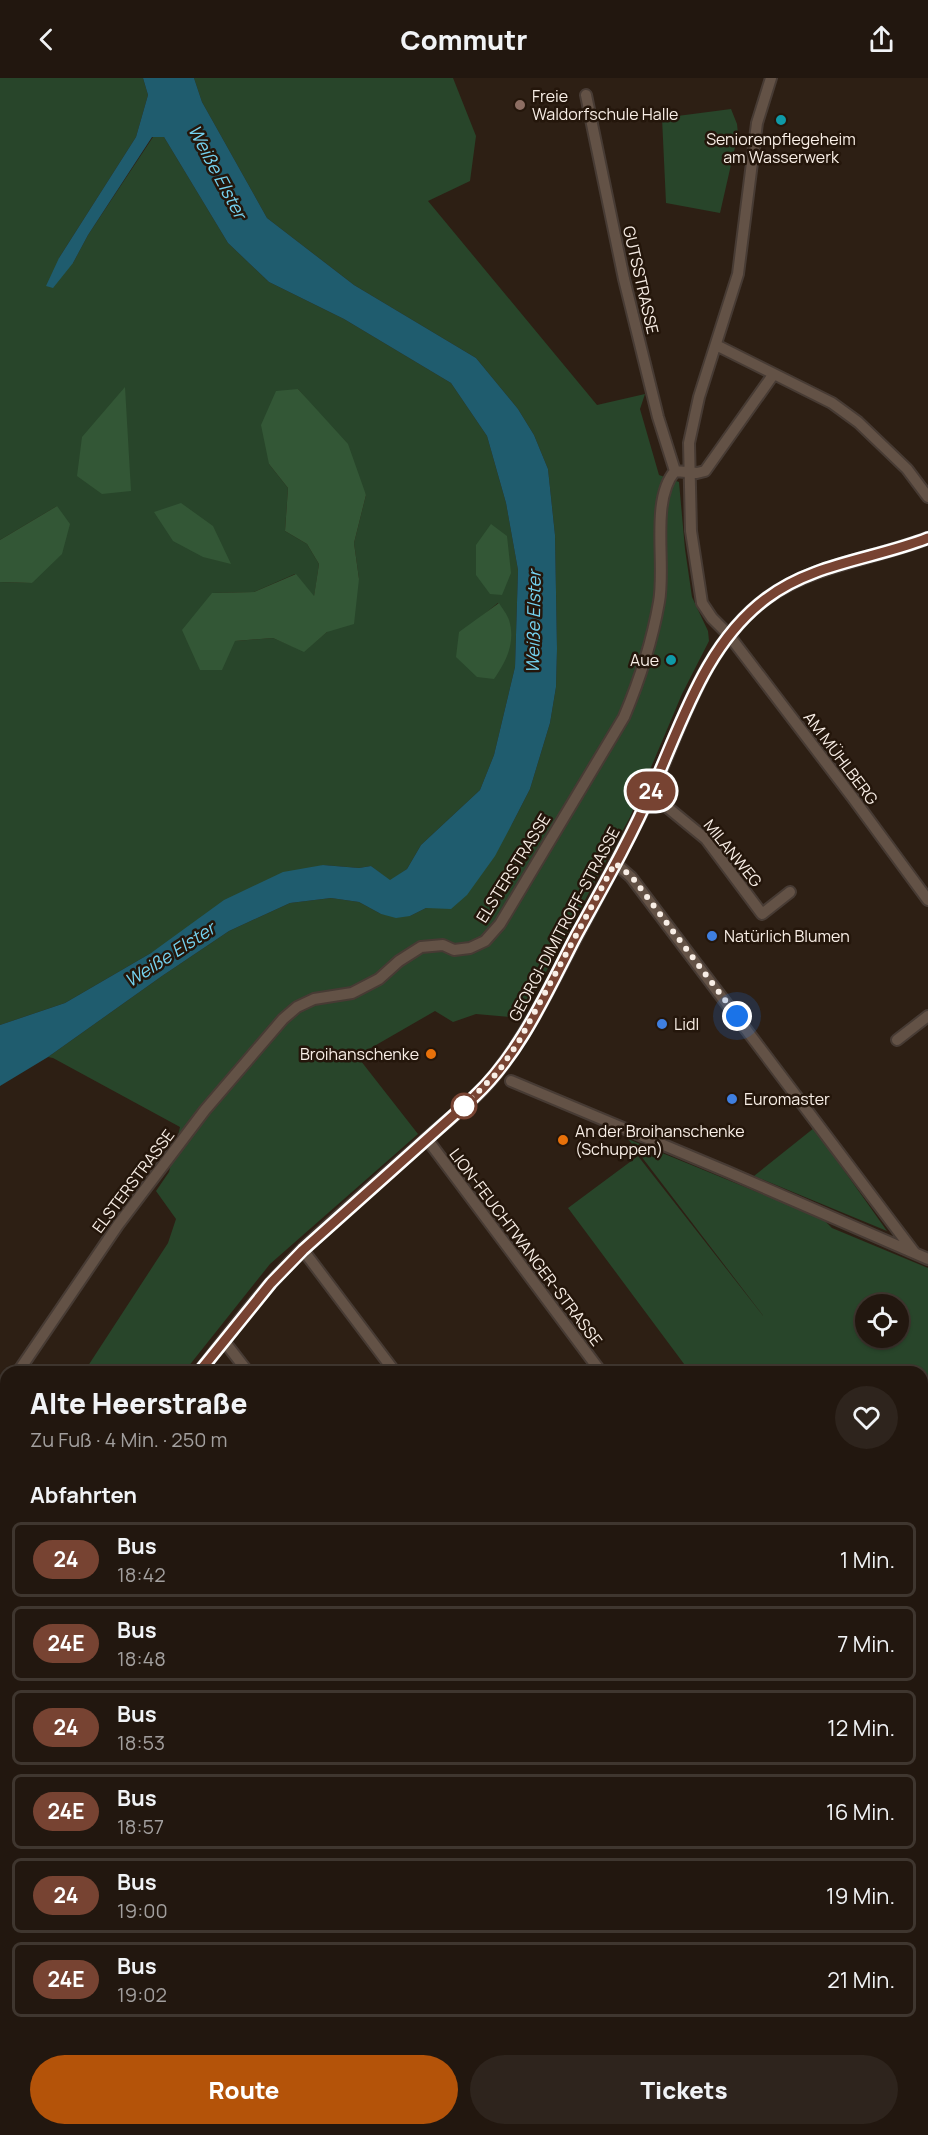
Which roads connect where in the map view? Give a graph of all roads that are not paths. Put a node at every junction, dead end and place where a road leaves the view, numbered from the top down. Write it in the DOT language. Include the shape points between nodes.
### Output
graph roads {
  1 [pos="771,78"];
  2 [pos="586,95"];
  3 [pos="716,345"];
  4 [pos="773,375"];
  5 [pos="675,471"];
  6 [pos="689,472"];
  7 [pos="928,497"];
  8 [pos="928,538"];
  9 [pos="728,634"];
  10 [pos="650,793"];
  11 [pos="615,863"];
  12 [pos="790,892"];
  13 [pos="928,900"];
  14 [pos="928,1016"];
  15 [pos="897,1040"];
  16 [pos="511,1081"];
  17 [pos="427,1139"];
  18 [pos="303,1250"];
  19 [pos="914,1252"];
  20 [pos="928,1259"];
  21 [pos="224,1341"];
  22 [pos="22,1366"];
  23 [pos="204,1366"];
  24 [pos="243,1366"];
  25 [pos="390,1366"];
  26 [pos="597,1366"];
  1 -- 3 [label="street" via="757,123 738,273"];
  2 -- 5 [label="street, GUTSSTRASSE" via="624,279"];
  3 -- 4 [label="street"];
  3 -- 6 [label="street" via="697,408"];
  4 -- 6 [label="street" via="709,467"];
  4 -- 7 [label="street" via="832,403 858,422 907,469"];
  5 -- 6 [label="street"];
  5 -- 22 [label="street, ELSTERSTRASSE" via="668,478 664,495 660,599 639,683 608,745 500,924 485,941 470,948 421,947 379,979 352,993 314,999 283,1019 205,1110 118,1225"];
  6 -- 9 [label="street" via="691,531 702,603"];
  8 -- 9 [label="street, GEORGI-DIMITROFF-STRASSE" via="794,581 755,608"];
  9 -- 10 [label="street, GEORGI-DIMITROFF-STRASSE" via="696,690"];
  9 -- 13 [label="street, AM MÜHLBERG"];
  10 -- 11 [label="street, GEORGI-DIMITROFF-STRASSE"];
  10 -- 12 [label="street, MILANWEG" via="706,840 762,914"];
  11 -- 17 [label="street, GEORGI-DIMITROFF-STRASSE" via="518,1043 483,1088"];
  11 -- 19 [label="street" via="632,877"];
  14 -- 15 [label="street"];
  16 -- 19 [label="street"];
  17 -- 18 [label="street, GEORGI-DIMITROFF-STRASSE"];
  17 -- 26 [label="street, LION-FEUCHTWANGER-STRASSE"];
  18 -- 21 [label="street, GEORGI-DIMITROFF-STRASSE"];
  18 -- 25 [label="street"];
  19 -- 20 [label="street"];
  21 -- 23 [label="street, GEORGI-DIMITROFF-STRASSE"];
  21 -- 24 [label="street"];
}
